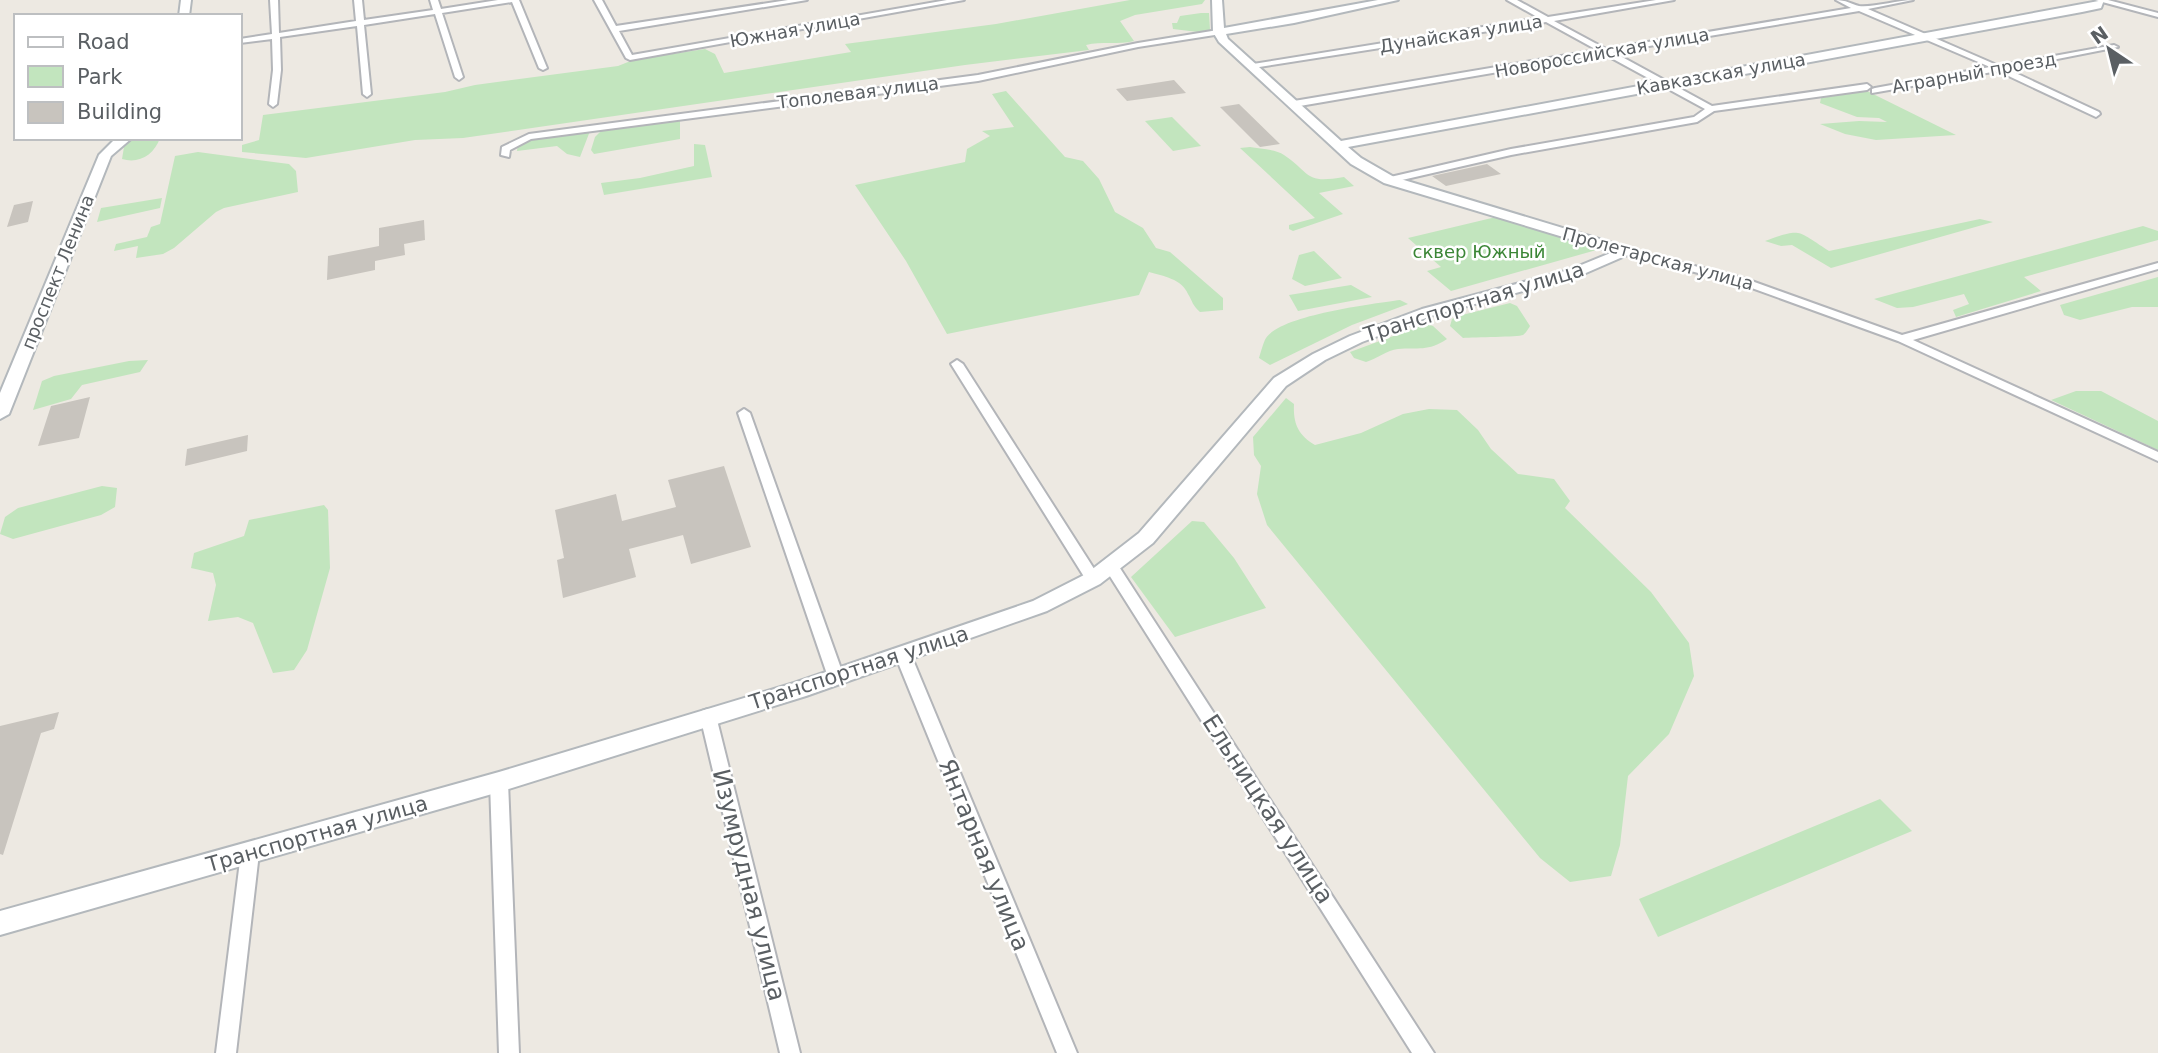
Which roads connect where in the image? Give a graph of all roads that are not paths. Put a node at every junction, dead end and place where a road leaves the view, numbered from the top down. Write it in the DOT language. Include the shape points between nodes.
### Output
graph roads {
  1 [pos="274,0"];
  2 [pos="358,0"];
  3 [pos="434,0"];
  4 [pos="514,0"];
  5 [pos="598,0"];
  6 [pos="803,0"];
  7 [pos="960,0"];
  8 [pos="1217,0"];
  9 [pos="1393,0"];
  10 [pos="1511,0"];
  11 [pos="1670,0"];
  12 [pos="1840,0"];
  13 [pos="1909,0"];
  14 [pos="2099,0"];
  15 [pos="1859,8"];
  16 [pos="436,12"];
  17 [pos="2158,15"];
  18 [pos="1548,20"];
  19 [pos="361,23"];
  20 [pos="614,29"];
  21 [pos="1218,32"];
  22 [pos="276,36"];
  23 [pos="1926,37"];
  24 [pos="242,41"];
  25 [pos="2114,47"];
  26 [pos="1606,52"];
  27 [pos="1253,66"];
  28 [pos="543,68"];
  29 [pos="1998,68"];
  30 [pos="458,77"];
  31 [pos="1665,84"];
  32 [pos="367,94"];
  33 [pos="273,104"];
  34 [pos="1294,104"];
  35 [pos="1712,109"];
  36 [pos="2096,114"];
  37 [pos="122,140"];
  38 [pos="1338,145"];
  39 [pos="506,155"];
  40 [pos="1389,180"];
  41 [pos="1628,252"];
  42 [pos="2158,266"];
  43 [pos="1902,339"];
  44 [pos="957,364"];
  45 [pos="744,413"];
  46 [pos="0,414"];
  47 [pos="2158,457"];
  48 [pos="1111,566"];
  49 [pos="1093,579"];
  50 [pos="903,655"];
  51 [pos="836,677"];
  52 [pos="708,716"];
  53 [pos="499,782"];
  54 [pos="250,853"];
  55 [pos="0,923"];
  56 [pos="226,1053"];
  57 [pos="509,1053"];
  58 [pos="790,1053"];
  59 [pos="1067,1053"];
  60 [pos="1424,1053"];
  1 -- 22 [label="street"];
  2 -- 19 [label="street"];
  3 -- 16 [label="street"];
  4 -- 16 [label="street"];
  4 -- 28 [label="street"];
  5 -- 20 [label="street"];
  6 -- 20 [label="street"];
  7 -- 20 [label="street, Южная улица" via="630,58"];
  8 -- 21 [label="street"];
  9 -- 21 [label="street"];
  10 -- 18 [label="street"];
  11 -- 18 [label="street, Дунайская улица"];
  12 -- 15 [label="street"];
  13 -- 15 [label="street, Новороссийская улица"];
  14 -- 17 [label="street"];
  14 -- 23 [label="street, Кавказская улица" via="2097,6"];
  15 -- 23 [label="street"];
  15 -- 26 [label="street, Новороссийская улица"];
  16 -- 19 [label="street"];
  16 -- 30 [label="street"];
  18 -- 26 [label="street"];
  18 -- 27 [label="street, Дунайская улица"];
  19 -- 22 [label="street"];
  19 -- 32 [label="street"];
  21 -- 27 [label="street, Пролетарская улица"];
  21 -- 39 [label="street, Тополевая улица" via="978,78 529,137 505,149"];
  22 -- 24 [label="street"];
  22 -- 33 [label="street"];
  23 -- 29 [label="street"];
  23 -- 31 [label="street, Кавказская улица"];
  25 -- 29 [label="street, Аграрный проезд"];
  26 -- 31 [label="street"];
  26 -- 34 [label="street, Новороссийская улица"];
  27 -- 34 [label="street, Пролетарская улица"];
  29 -- 35 [label="street, Аграрный проезд"];
  29 -- 36 [label="street"];
  31 -- 35 [label="street"];
  31 -- 38 [label="street, Кавказская улица"];
  34 -- 38 [label="street, Пролетарская улица"];
  35 -- 40 [label="street, Аграрный проезд" via="1697,119 1511,152"];
  37 -- 46 [label="street, проспект Ленина" via="105,155"];
  38 -- 40 [label="street, Пролетарская улица"];
  40 -- 41 [label="street, Пролетарская улица"];
  41 -- 43 [label="street, Пролетарская улица" via="1742,281"];
  41 -- 48 [label="street, Транспортная улица" via="1574,273 1428,312 1319,357 1280,382 1146,538"];
  42 -- 43 [label="street"];
  43 -- 47 [label="street, Пролетарская улица"];
  44 -- 49 [label="street"];
  45 -- 51 [label="street"];
  48 -- 49 [label="street, Транспортная улица"];
  48 -- 60 [label="street, Ельницкая улица"];
  49 -- 50 [label="street, Транспортная улица" via="1040,606"];
  50 -- 51 [label="street, Транспортная улица"];
  50 -- 59 [label="street, Янтарная улица"];
  51 -- 52 [label="street, Транспортная улица"];
  52 -- 53 [label="street, Транспортная улица"];
  52 -- 58 [label="street, Изумрудная улица"];
  53 -- 54 [label="street, Транспортная улица"];
  53 -- 57 [label="street"];
  54 -- 55 [label="street, Транспортная улица"];
  54 -- 56 [label="street"];
}
